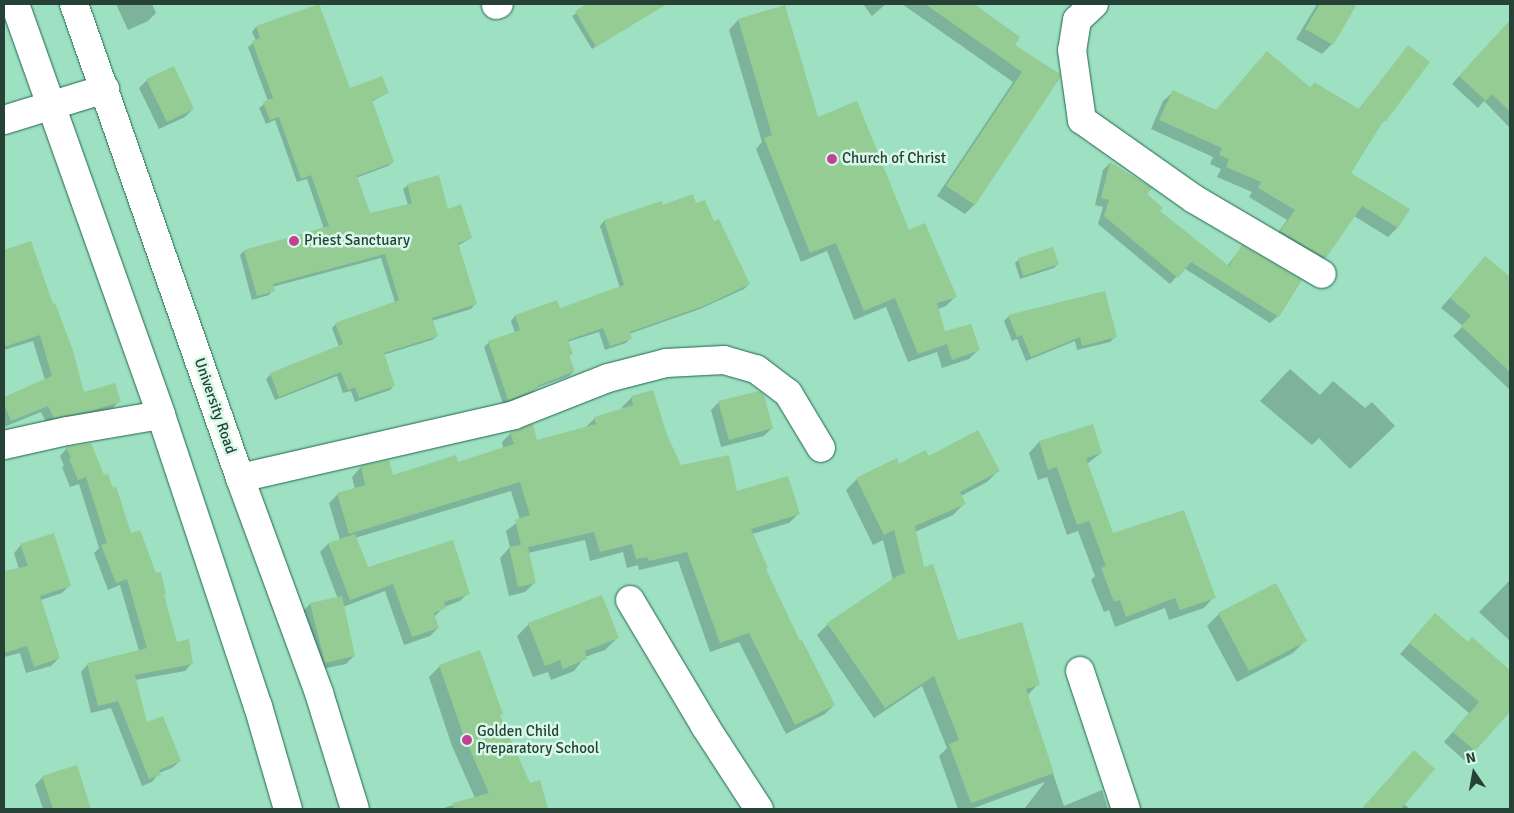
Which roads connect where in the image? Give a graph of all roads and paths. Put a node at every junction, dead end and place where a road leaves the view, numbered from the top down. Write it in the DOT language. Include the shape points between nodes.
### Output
graph roads {
  1 [pos="15,4"];
  2 [pos="74,4"];
  3 [pos="1094,4"];
  4 [pos="105,90"];
  5 [pos="50,106"];
  6 [pos="4,120"];
  7 [pos="1322,274"];
  8 [pos="161,415"];
  9 [pos="4,445"];
  10 [pos="822,448"];
  11 [pos="240,478"];
  12 [pos="630,600"];
  13 [pos="1080,671"];
  14 [pos="288,809"];
  15 [pos="355,809"];
  16 [pos="759,809"];
  17 [pos="1126,809"];
  1 -- 5 [label="main road"];
  2 -- 4 [label="main road, University Road"];
  3 -- 7 [label="main road" via="1077,20 1072,50 1082,120 1194,200"];
  4 -- 5 [label="main road"];
  4 -- 11 [label="main road, University Road"];
  5 -- 6 [label="main road"];
  5 -- 8 [label="main road"];
  8 -- 9 [label="main road"];
  8 -- 14 [label="main road" via="258,706"];
  10 -- 11 [label="main road" via="788,393 756,369 724,360 666,363 608,378 514,415"];
  11 -- 15 [label="main road, University Road" via="319,693"];
  12 -- 16 [label="main road"];
  13 -- 17 [label="main road"];
}
